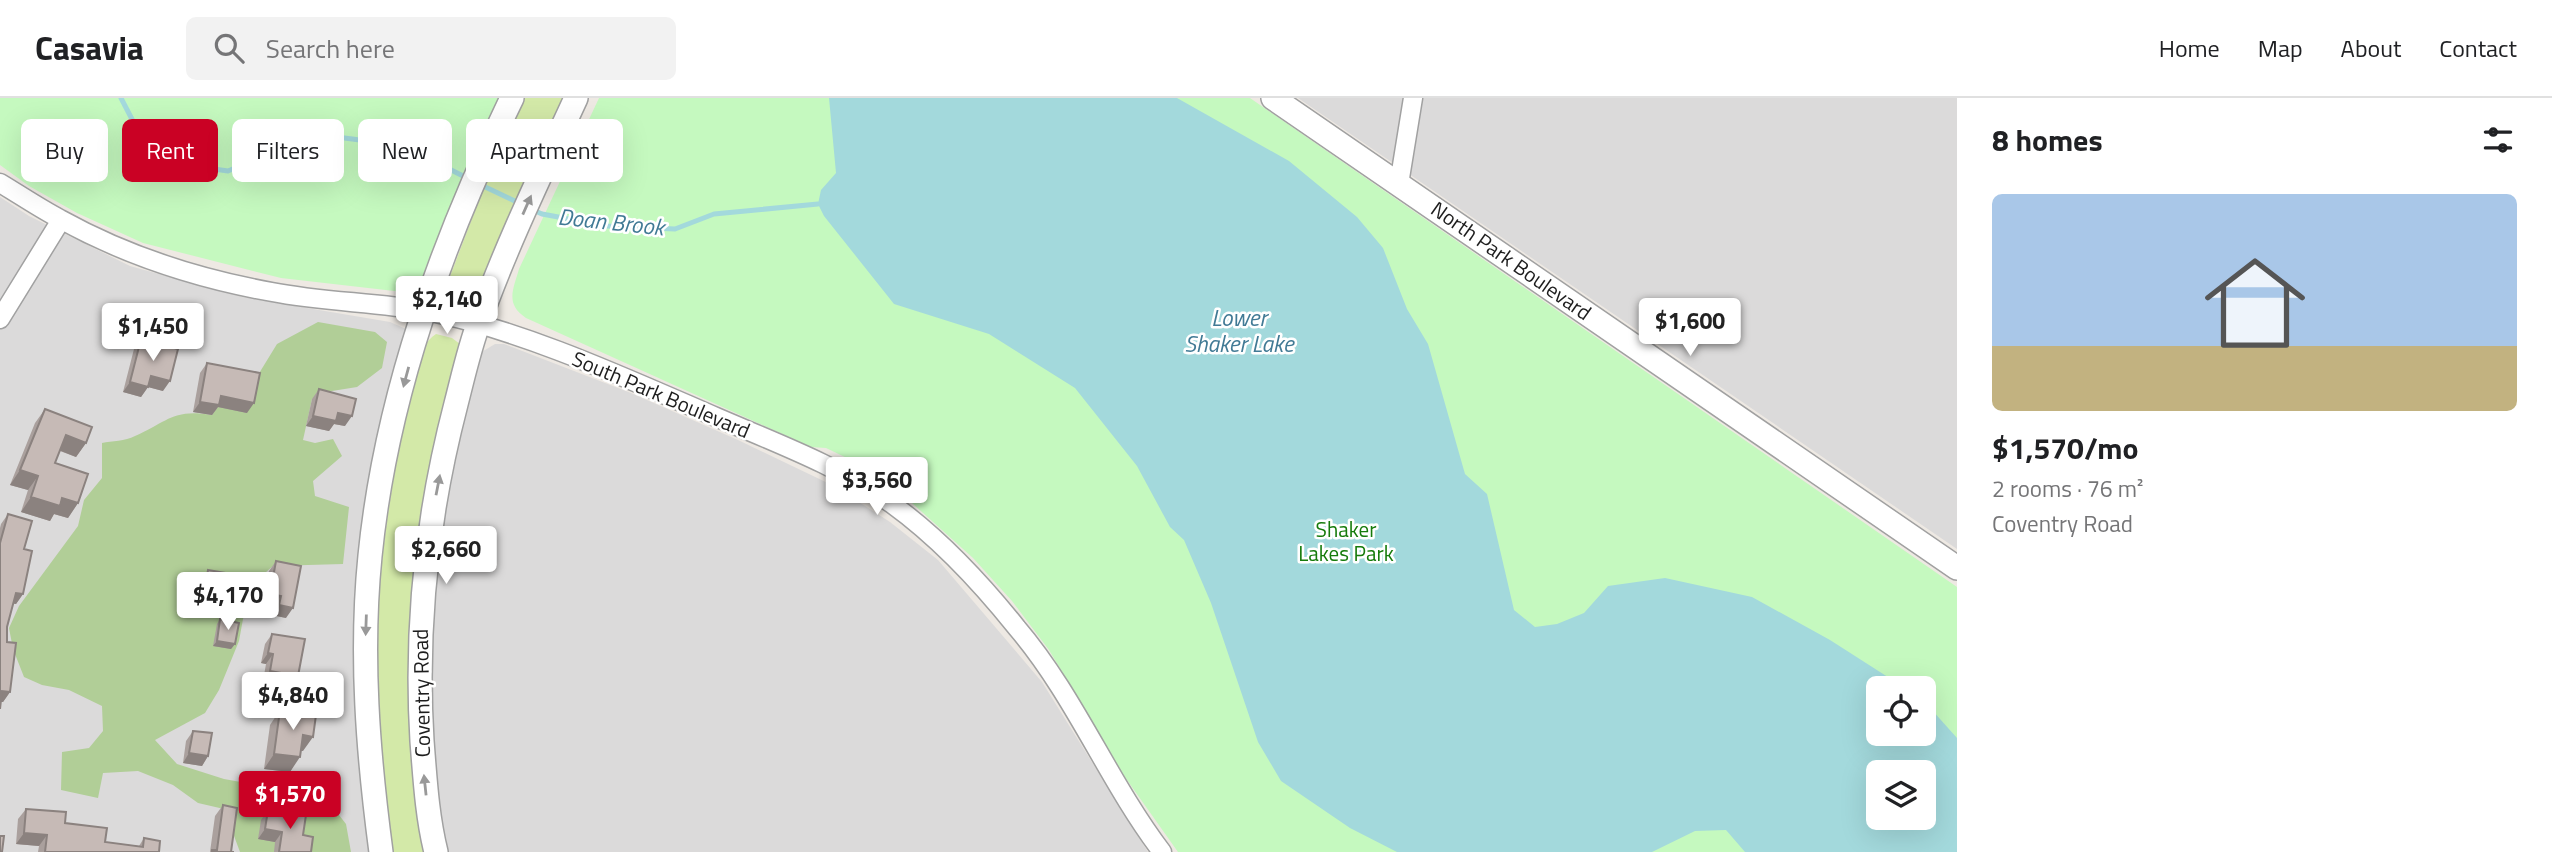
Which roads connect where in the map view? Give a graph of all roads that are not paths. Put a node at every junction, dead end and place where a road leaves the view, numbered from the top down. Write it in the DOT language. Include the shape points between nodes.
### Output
graph roads {
  1 [pos="512,98"];
  2 [pos="576,98"];
  3 [pos="1273,98"];
  4 [pos="1413,98"];
  5 [pos="0,183"];
  6 [pos="1399,184"];
  7 [pos="61,220"];
  8 [pos="424,311"];
  9 [pos="0,319"];
  10 [pos="478,324"];
  11 [pos="1957,568"];
  12 [pos="381,852"];
  13 [pos="436,852"];
  14 [pos="1162,852"];
  1 -- 8 [label="street" via="454,223"];
  10 -- 2 [label="street, Coventry Road, one-way" via="513,234"];
  3 -- 6 [label="street, North Park Boulevard"];
  4 -- 6 [label="street"];
  5 -- 7 [label="street, South Park Boulevard"];
  6 -- 11 [label="street, North Park Boulevard"];
  7 -- 8 [label="street, South Park Boulevard" via="120,248 219,281 275,293"];
  7 -- 9 [label="street"];
  8 -- 10 [label="street, South Park Boulevard"];
  8 -- 12 [label="street, one-way" via="389,436 370,556 366,709"];
  13 -- 10 [label="street, Coventry Road, one-way" via="423,757 421,615 436,491"];
  10 -- 14 [label="street, South Park Boulevard" via="744,429 848,476 894,506 943,547 1018,628 1053,674"];
}
